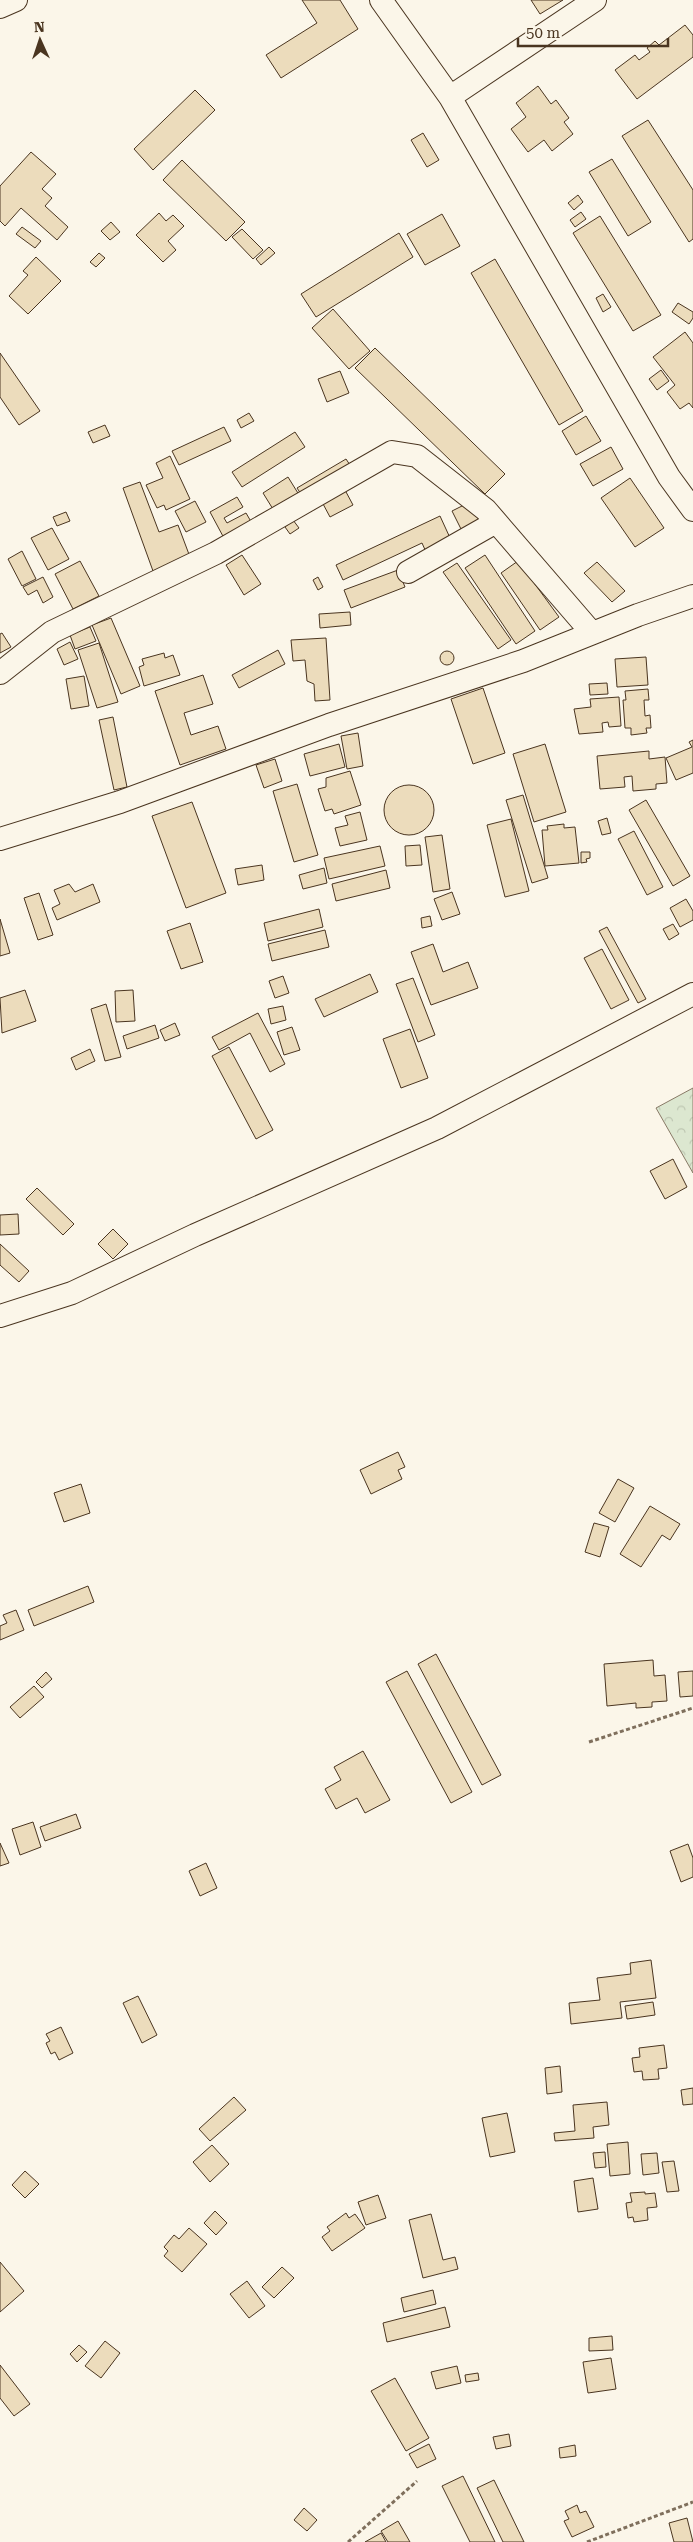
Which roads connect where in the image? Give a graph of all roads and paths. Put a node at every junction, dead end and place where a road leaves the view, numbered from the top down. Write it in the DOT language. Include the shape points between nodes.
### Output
graph roads {
  1 [pos="16,0"];
  2 [pos="381,0"];
  3 [pos="594,0"];
  4 [pos="0,7"];
  5 [pos="450,97"];
  6 [pos="693,510"];
  7 [pos="496,522"];
  8 [pos="408,572"];
  9 [pos="693,596"];
  10 [pos="592,634"];
  11 [pos="0,673"];
  12 [pos="0,839"];
  13 [pos="693,994"];
  14 [pos="0,1316"];
  15 [pos="693,1708"];
  16 [pos="589,1742"];
  17 [pos="417,2481"];
  18 [pos="693,2502"];
  19 [pos="348,2542"];
  20 [pos="587,2542"];
  1 -- 4 [label="street"];
  2 -- 5 [label="street"];
  3 -- 5 [label="street"];
  5 -- 6 [label="street" via="670,477"];
  7 -- 8 [label="street"];
  7 -- 10 [label="street"];
  7 -- 11 [label="street" via="486,510 417,456 392,452 216,553 52,632"];
  9 -- 10 [label="street"];
  10 -- 12 [label="street" via="120,802"];
  13 -- 14 [label="street" via="437,1128 195,1235 72,1294"];
  15 -- 16 [label="path"];
  17 -- 19 [label="path"];
  18 -- 20 [label="path"];
}
